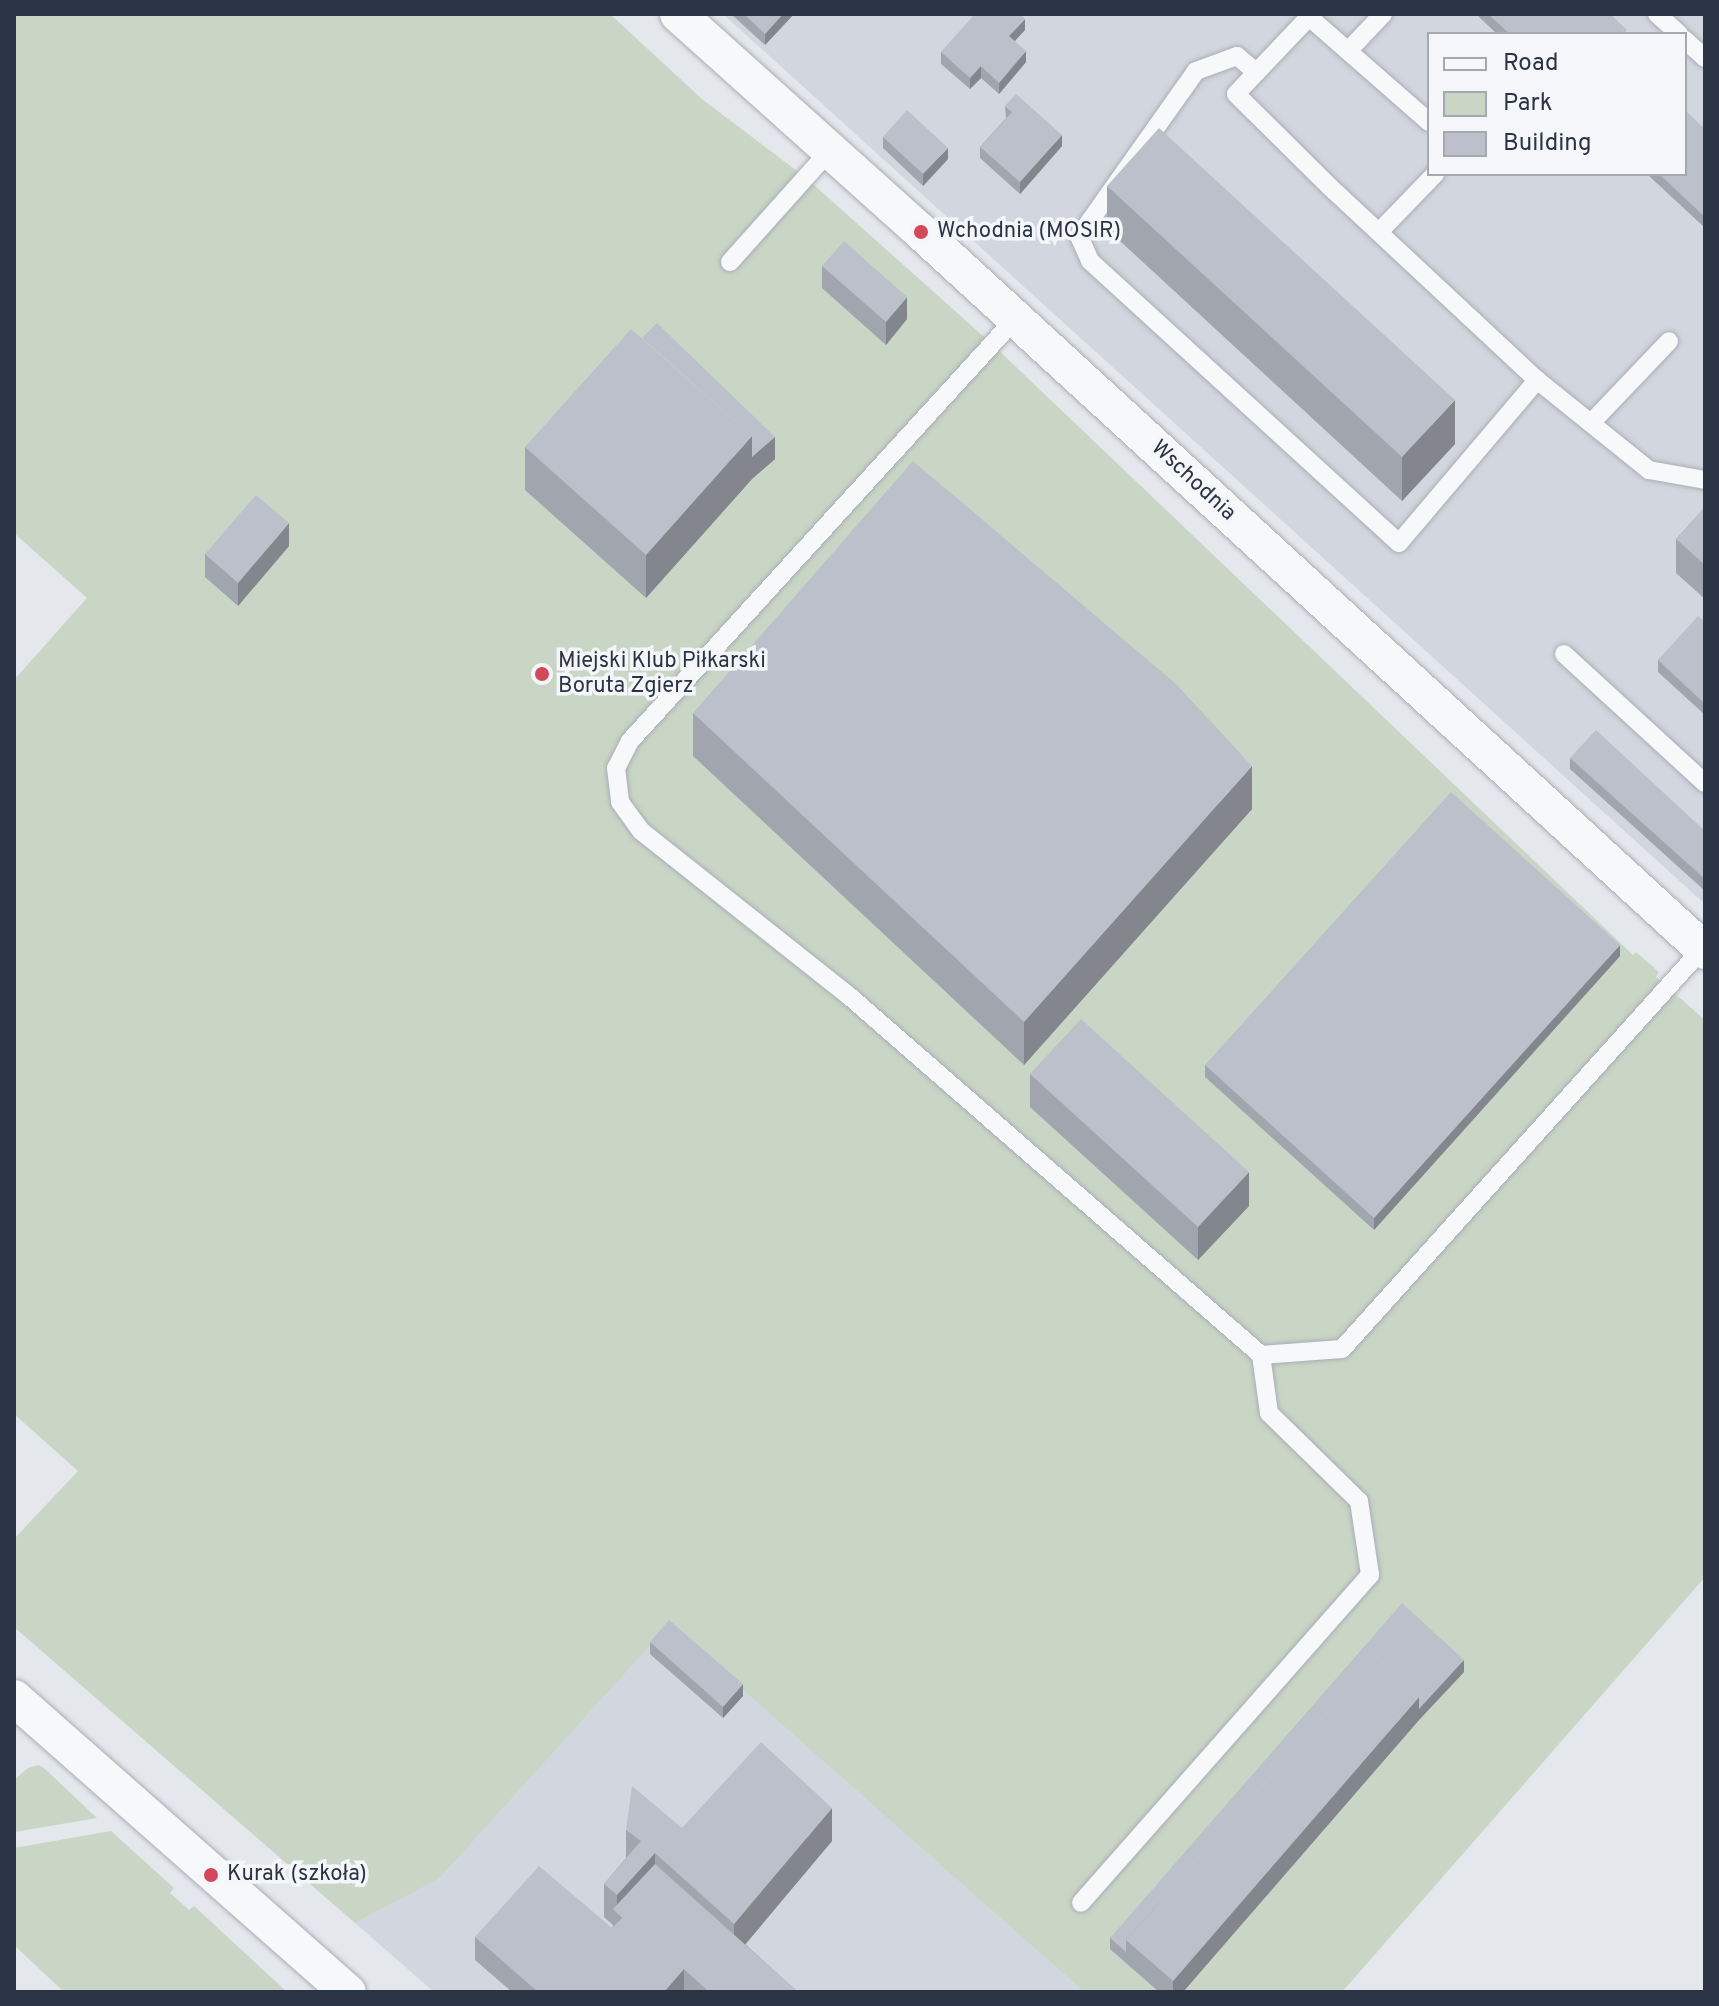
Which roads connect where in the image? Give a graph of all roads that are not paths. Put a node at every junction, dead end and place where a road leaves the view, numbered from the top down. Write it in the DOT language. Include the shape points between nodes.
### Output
graph roads {
  1 [pos="678,14"];
  2 [pos="1383,14"];
  3 [pos="1657,14"];
  4 [pos="1677,32"];
  5 [pos="1687,42"];
  6 [pos="1348,51"];
  7 [pos="1705,58"];
  8 [pos="1256,72"];
  9 [pos="1427,120"];
  10 [pos="830,150"];
  11 [pos="1433,176"];
  12 [pos="1379,232"];
  13 [pos="730,262"];
  14 [pos="1016,318"];
  15 [pos="1669,341"];
  16 [pos="1537,380"];
  17 [pos="1591,423"];
  18 [pos="1705,480"];
  19 [pos="1564,654"];
  20 [pos="1705,783"];
  21 [pos="1704,950"];
  22 [pos="1261,1355"];
  23 [pos="14,1698"];
  24 [pos="1081,1903"];
  25 [pos="348,1992"];
  1 -- 10 [label="street, Wschodnia"];
  2 -- 6 [label="lane"];
  3 -- 4 [label="lane"];
  5 -- 7 [label="lane"];
  6 -- 8 [label="lane" via="1309,17"];
  6 -- 9 [label="lane"];
  8 -- 12 [label="lane" via="1236,94"];
  8 -- 16 [label="lane" via="1237,56 1196,71 1079,236 1090,261 1399,543"];
  10 -- 13 [label="lane"];
  10 -- 14 [label="street, Wschodnia"];
  11 -- 12 [label="lane"];
  12 -- 16 [label="lane"];
  14 -- 21 [label="street, Wschodnia"];
  14 -- 22 [label="lane" via="630,741 616,768 620,802 641,831 848,995"];
  15 -- 17 [label="lane"];
  16 -- 17 [label="lane"];
  17 -- 18 [label="lane" via="1649,470"];
  19 -- 20 [label="lane"];
  21 -- 22 [label="lane" via="1342,1349"];
  22 -- 24 [label="lane" via="1269,1413 1359,1501 1370,1575"];
  23 -- 25 [label="street"];
}
